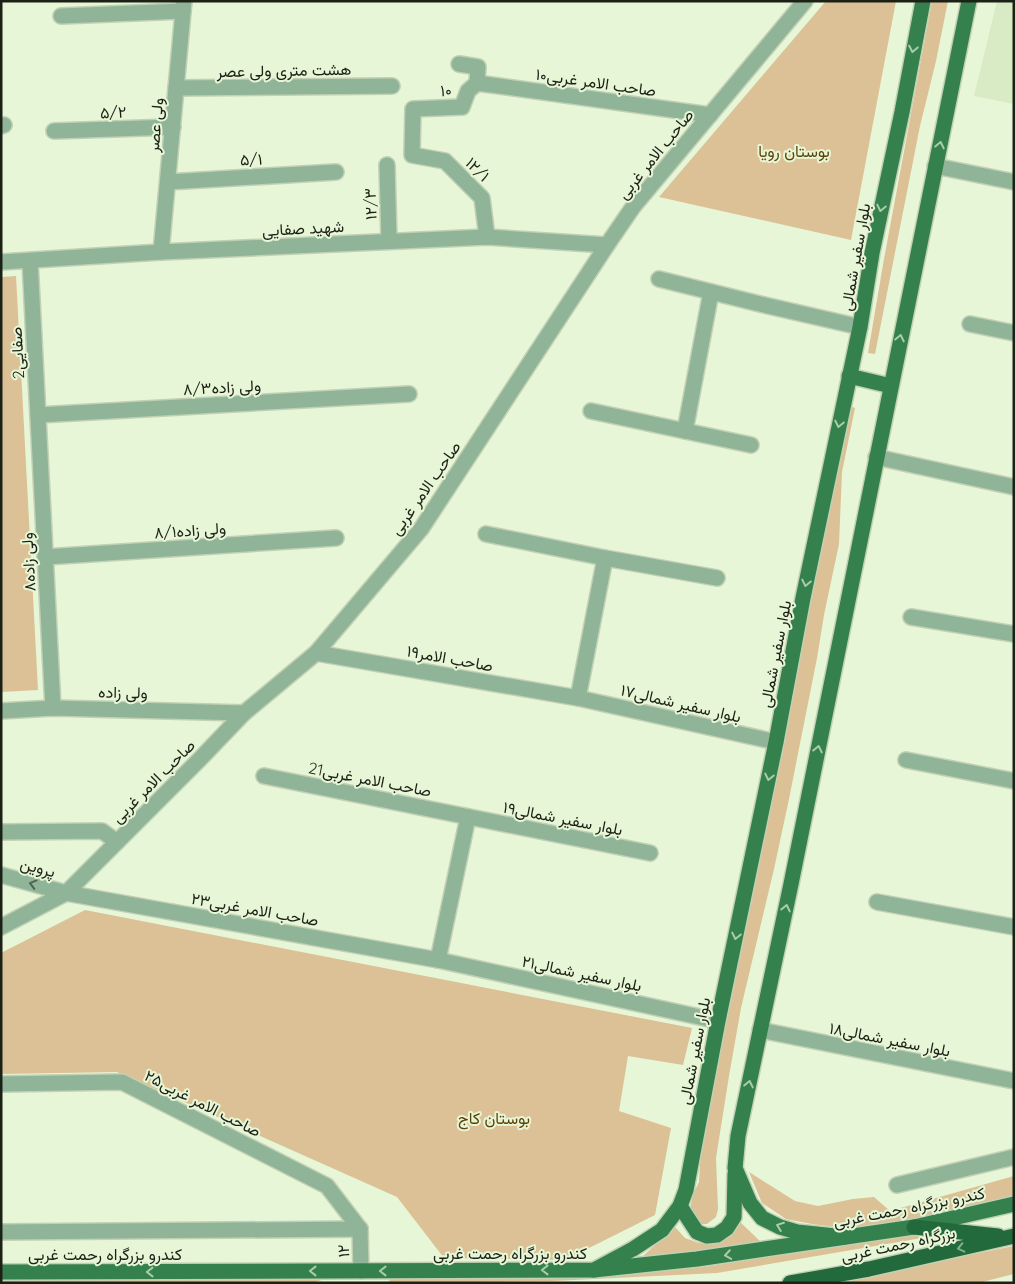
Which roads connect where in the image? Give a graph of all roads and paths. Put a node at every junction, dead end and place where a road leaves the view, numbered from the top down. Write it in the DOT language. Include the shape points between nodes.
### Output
graph roads {
  1 [pos="805,1"];
  2 [pos="923,1"];
  3 [pos="969,1"];
  4 [pos="184,6"];
  5 [pos="61,16"];
  6 [pos="459,64"];
  7 [pos="477,83"];
  8 [pos="392,86"];
  9 [pos="176,88"];
  10 [pos="710,115"];
  11 [pos="173,127"];
  12 [pos="54,131"];
  13 [pos="412,155"];
  14 [pos="387,165"];
  15 [pos="935,166"];
  16 [pos="336,172"];
  17 [pos="168,182"];
  18 [pos="1014,182"];
  19 [pos="487,237"];
  20 [pos="389,242"];
  21 [pos="607,245"];
  22 [pos="162,252"];
  23 [pos="30,260"];
  24 [pos="1,262"];
  25 [pos="659,279"];
  26 [pos="711,292"];
  27 [pos="970,324"];
  28 [pos="860,327"];
  29 [pos="1014,333"];
  30 [pos="849,376"];
  31 [pos="890,386"];
  32 [pos="409,394"];
  33 [pos="592,411"];
  34 [pos="38,415"];
  35 [pos="685,431"];
  36 [pos="751,445"];
  37 [pos="876,457"];
  38 [pos="1014,487"];
  39 [pos="486,534"];
  40 [pos="336,538"];
  41 [pos="45,557"];
  42 [pos="604,558"];
  43 [pos="716,578"];
  44 [pos="911,617"];
  45 [pos="1014,634"];
  46 [pos="316,653"];
  47 [pos="578,698"];
  48 [pos="53,708"];
  49 [pos="1,711"];
  50 [pos="244,713"];
  51 [pos="776,742"];
  52 [pos="906,760"];
  53 [pos="264,776"];
  54 [pos="1014,781"];
  55 [pos="468,817"];
  56 [pos="1,832"];
  57 [pos="117,842"];
  58 [pos="650,853"];
  59 [pos="1,876"];
  60 [pos="66,893"];
  61 [pos="877,902"];
  62 [pos="1,927"];
  63 [pos="1014,927"];
  64 [pos="438,960"];
  65 [pos="718,1021"];
  66 [pos="760,1030"];
  67 [pos="1014,1081"];
  68 [pos="1,1084"];
  69 [pos="1014,1157"];
  70 [pos="735,1168"];
  71 [pos="897,1185"];
  72 [pos="1014,1204"];
  73 [pos="680,1206"];
  74 [pos="914,1227"];
  75 [pos="360,1229"];
  76 [pos="1,1232"];
  77 [pos="845,1237"];
  78 [pos="1011,1237"];
  79 [pos="594,1270"];
  80 [pos="361,1271"];
  81 [pos="1,1272"];
  82 [pos="332,1283"];
  83 [pos="790,1283"];
  1 -- 10 [label="street, صاحب الامر غربی"];
  2 -- 28 [label="main road, بلوار سفیر شمالی, one-way"];
  15 -- 3 [label="main road, one-way"];
  4 -- 5 [label="street"];
  4 -- 9 [label="street, ولی عصر"];
  6 -- 7 [label="street, ۱۰" via="478,67"];
  7 -- 10 [label="street, صاحب الامر غربی۱۰"];
  7 -- 13 [label="street, ۱۰" via="468,91 462,107 413,109"];
  8 -- 9 [label="street, هشت متری ولی عصر"];
  9 -- 11 [label="street, ولی عصر"];
  10 -- 21 [label="street, صاحب الامر غربی" via="633,207"];
  11 -- 12 [label="street, ۵/۲"];
  11 -- 17 [label="street, ولی عصر"];
  13 -- 19 [label="street, ۱۲/۱" via="446,161 482,198"];
  14 -- 20 [label="street, ۱۲/۳"];
  15 -- 18 [label="street"];
  31 -- 15 [label="main road, one-way"];
  16 -- 17 [label="street, ۵/۱"];
  17 -- 22 [label="street, ولی عصر"];
  19 -- 20 [label="street, شهید صفایی"];
  19 -- 21 [label="street, شهید صفایی"];
  20 -- 22 [label="street, شهید صفایی"];
  21 -- 46 [label="street, صاحب الامر غربی" via="421,529"];
  22 -- 23 [label="street, شهید صفایی"];
  23 -- 24 [label="street, شهید صفایی"];
  23 -- 34 [label="street, 2صفایی"];
  25 -- 26 [label="street"];
  26 -- 28 [label="street"];
  26 -- 35 [label="street"];
  27 -- 29 [label="street"];
  28 -- 30 [label="main road, بلوار سفیر شمالی"];
  30 -- 31 [label="main road"];
  30 -- 51 [label="main road, بلوار سفیر شمالی, one-way"];
  31 -- 37 [label="main road"];
  32 -- 34 [label="street, ولی زاده۸/۳"];
  33 -- 35 [label="street"];
  34 -- 41 [label="street, ولی زاده۸"];
  35 -- 36 [label="street"];
  37 -- 38 [label="street"];
  66 -- 37 [label="main road, one-way"];
  39 -- 42 [label="street"];
  40 -- 41 [label="street, ولی زاده۸/۱"];
  41 -- 48 [label="street, ولی زاده۸"];
  42 -- 43 [label="street"];
  42 -- 47 [label="street"];
  44 -- 45 [label="street"];
  46 -- 47 [label="street, صاحب الامر۱۹"];
  46 -- 50 [label="street, صاحب الامر غربی"];
  47 -- 51 [label="street, بلوار سفیر شمالی۱۷"];
  48 -- 49 [label="street, ولی زاده"];
  48 -- 50 [label="street, ولی زاده"];
  50 -- 57 [label="street, صاحب الامر غربی"];
  51 -- 65 [label="main road, بلوار سفیر شمالی, one-way"];
  52 -- 54 [label="street"];
  53 -- 55 [label="street, 21صاحب الامر غربی"];
  55 -- 58 [label="street, بلوار سفیر شمالی۱۹"];
  55 -- 64 [label="street"];
  56 -- 57 [label="street" via="102,831"];
  57 -- 60 [label="street, صاحب الامر غربی"];
  60 -- 59 [label="street, پروین, one-way"];
  60 -- 62 [label="street, صاحب الامر غربی"];
  60 -- 64 [label="street, صاحب الامر غربی۲۳"];
  61 -- 63 [label="street"];
  64 -- 65 [label="street, بلوار سفیر شمالی۲۱"];
  65 -- 73 [label="main road, بلوار سفیر شمالی" via="686,1190"];
  66 -- 67 [label="street, بلوار سفیر شمالی۱۸"];
  70 -- 66 [label="main road, one-way" via="738,1136"];
  68 -- 75 [label="street, صاحب الامر غربی۲۵" via="122,1082 327,1186"];
  69 -- 71 [label="street"];
  70 -- 73 [label="main road" via="734,1217 717,1235 697,1232"];
  77 -- 70 [label="main road, one-way" via="797,1232 762,1218 750,1203"];
  72 -- 74 [label="main road, کندرو بزرگراه رحمت غربی"];
  73 -- 79 [label="main road, بلوار سفیر شمالی" via="662,1230"];
  74 -- 77 [label="main road, کندرو بزرگراه رحمت غربی"];
  74 -- 78 [label="highway"];
  75 -- 76 [label="street"];
  75 -- 80 [label="street, ۱۲"];
  77 -- 79 [label="main road, کندرو بزرگراه رحمت غربی, one-way" via="697,1259"];
  78 -- 83 [label="highway, بزرگراه رحمت غربی, one-way"];
  79 -- 80 [label="main road, کندرو بزرگراه رحمت غربی, one-way"];
  80 -- 81 [label="main road, کندرو بزرگراه رحمت غربی, one-way"];
  80 -- 82 [label="main road"];
}
